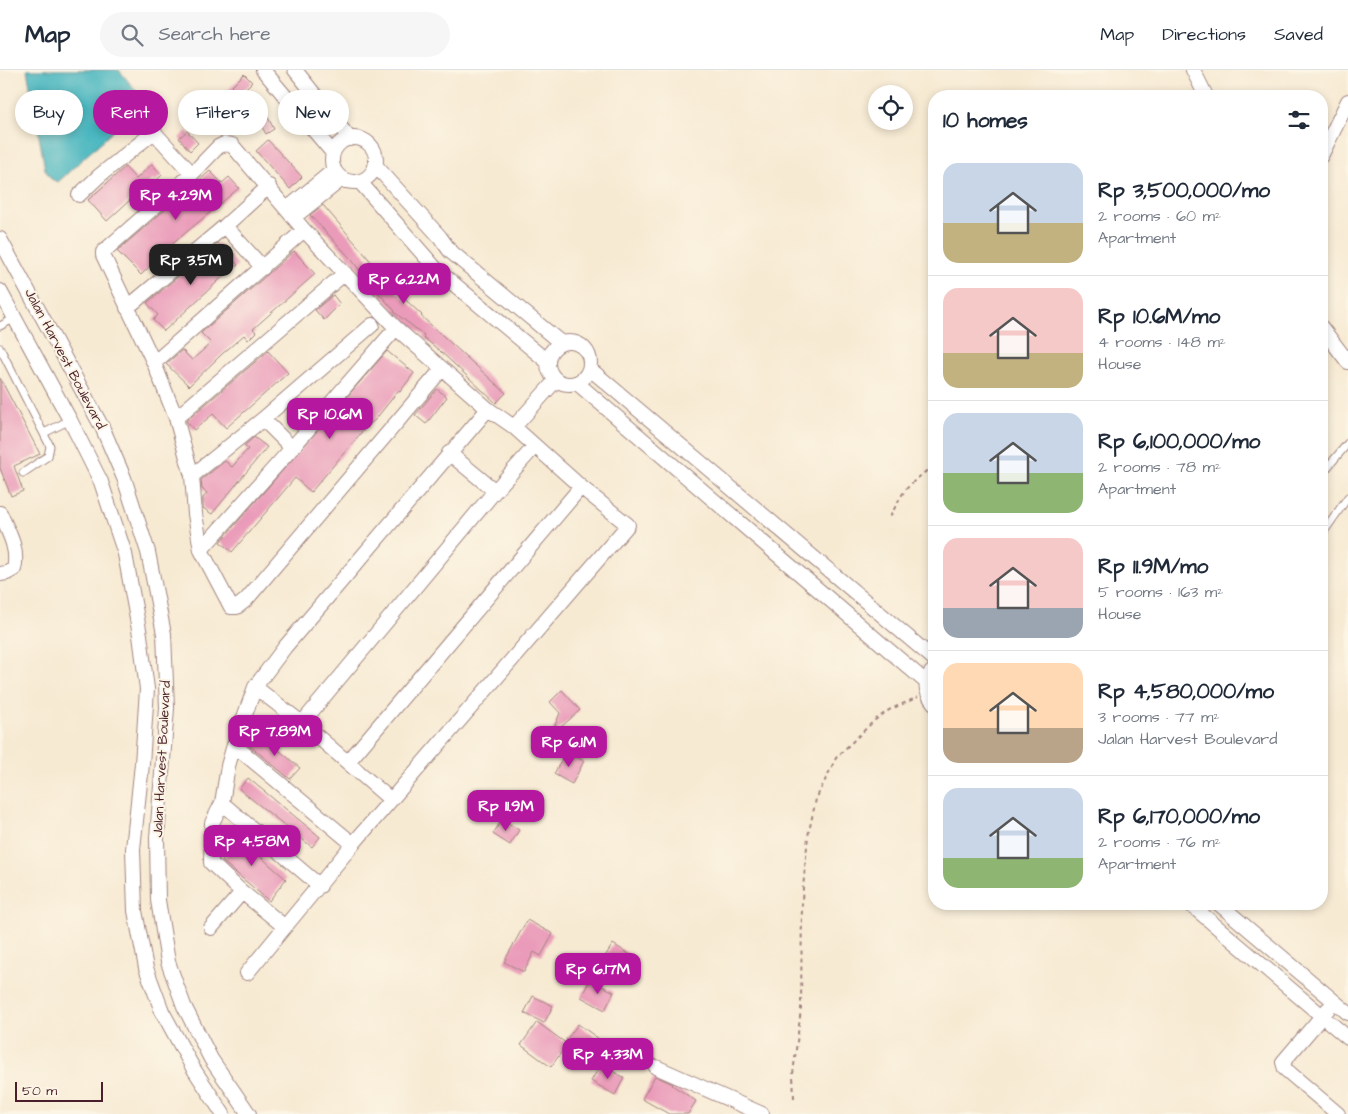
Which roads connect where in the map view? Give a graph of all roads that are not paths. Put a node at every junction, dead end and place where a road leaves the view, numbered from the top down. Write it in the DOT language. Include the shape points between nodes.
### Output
graph roads {
  1 [pos="263,70"];
  2 [pos="295,70"];
  3 [pos="1193,70"];
  4 [pos="1203,90"];
  5 [pos="1348,101"];
  6 [pos="350,138"];
  7 [pos="1328,142"];
  8 [pos="333,153"];
  9 [pos="376,166"];
  10 [pos="192,174"];
  11 [pos="338,174"];
  12 [pos="360,182"];
  13 [pos="269,186"];
  14 [pos="79,195"];
  15 [pos="291,213"];
  16 [pos="225,226"];
  17 [pos="304,230"];
  18 [pos="0,239"];
  19 [pos="262,268"];
  20 [pos="345,273"];
  21 [pos="0,291"];
  22 [pos="127,308"];
  23 [pos="16,318"];
  24 [pos="372,325"];
  25 [pos="0,326"];
  26 [pos="396,328"];
  27 [pos="1328,336"];
  28 [pos="561,343"];
  29 [pos="0,348"];
  30 [pos="548,362"];
  31 [pos="1348,362"];
  32 [pos="154,363"];
  33 [pos="442,369"];
  34 [pos="590,369"];
  35 [pos="556,380"];
  36 [pos="577,383"];
  37 [pos="488,408"];
  38 [pos="176,418"];
  39 [pos="263,419"];
  40 [pos="70,420"];
  41 [pos="514,427"];
  42 [pos="44,434"];
  43 [pos="1348,442"];
  44 [pos="535,446"];
  45 [pos="292,448"];
  46 [pos="449,453"];
  47 [pos="1328,466"];
  48 [pos="23,473"];
  49 [pos="192,476"];
  50 [pos="581,487"];
  51 [pos="495,491"];
  52 [pos="1348,497"];
  53 [pos="0,513"];
  54 [pos="1328,526"];
  55 [pos="201,550"];
  56 [pos="148,552"];
  57 [pos="125,554"];
  58 [pos="0,574"];
  59 [pos="928,654"];
  60 [pos="255,687"];
  61 [pos="928,692"];
  62 [pos="302,723"];
  63 [pos="234,745"];
  64 [pos="348,762"];
  65 [pos="391,800"];
  66 [pos="222,803"];
  67 [pos="353,844"];
  68 [pos="320,886"];
  69 [pos="242,892"];
  70 [pos="1197,910"];
  71 [pos="1226,910"];
  72 [pos="285,927"];
  73 [pos="211,928"];
  74 [pos="168,962"];
  75 [pos="146,968"];
  76 [pos="247,972"];
  77 [pos="1335,1002"];
  78 [pos="1348,1013"];
  79 [pos="1322,1016"];
  80 [pos="1348,1038"];
  81 [pos="656,1067"];
  82 [pos="223,1114"];
  83 [pos="248,1114"];
  84 [pos="762,1114"];
  85 [pos="1338,1114"];
  1 -- 8 [label="street"];
  2 -- 6 [label="street"];
  3 -- 4 [label="street"];
  5 -- 7 [label="street"];
  6 -- 8 [label="street"];
  6 -- 9 [label="street" via="361,139 370,145 376,155"];
  8 -- 11 [label="street" via="332,162"];
  9 -- 12 [label="street" via="370,176"];
  9 -- 28 [label="street" via="450,251"];
  10 -- 13 [label="street" via="218,147 227,144 232,145"];
  10 -- 14 [label="street" via="154,132"];
  10 -- 22 [label="street" via="103,252"];
  11 -- 12 [label="street" via="350,182"];
  11 -- 15 [label="street"];
  12 -- 30 [label="street" via="437,270"];
  13 -- 15 [label="street"];
  13 -- 16 [label="street"];
  15 -- 17 [label="street"];
  16 -- 19 [label="street"];
  16 -- 22 [label="street"];
  17 -- 19 [label="street"];
  17 -- 20 [label="street"];
  18 -- 56 [label="street, Jalan Harvest Boulevard" via="103,429 124,478"];
  19 -- 32 [label="street"];
  20 -- 26 [label="street"];
  20 -- 38 [label="street"];
  21 -- 23 [label="street, Jalan Harvest Boulevard"];
  22 -- 32 [label="street"];
  23 -- 25 [label="lane"];
  23 -- 40 [label="street, Jalan Harvest Boulevard"];
  24 -- 39 [label="street"];
  26 -- 33 [label="street"];
  26 -- 45 [label="street"];
  27 -- 31 [label="street"];
  28 -- 30 [label="street" via="551,350"];
  28 -- 34 [label="street" via="573,341 583,347 590,357"];
  29 -- 42 [label="lane"];
  30 -- 35 [label="street" via="549,372"];
  32 -- 38 [label="street"];
  33 -- 37 [label="street"];
  33 -- 55 [label="street" via="246,600 236,607 231,606"];
  34 -- 36 [label="street"];
  34 -- 59 [label="street"];
  35 -- 36 [label="street" via="562,384"];
  35 -- 41 [label="street"];
  36 -- 61 [label="street"];
  37 -- 41 [label="street"];
  37 -- 46 [label="street"];
  38 -- 49 [label="street"];
  39 -- 45 [label="street"];
  39 -- 49 [label="street"];
  40 -- 42 [label="lane"];
  40 -- 57 [label="street, Jalan Harvest Boulevard" via="101,482"];
  41 -- 44 [label="street"];
  42 -- 48 [label="lane" via="50,446 48,456"];
  43 -- 47 [label="lane"];
  44 -- 50 [label="street"];
  44 -- 51 [label="street"];
  45 -- 55 [label="street"];
  46 -- 51 [label="street"];
  46 -- 60 [label="street"];
  49 -- 55 [label="street"];
  50 -- 64 [label="street"];
  50 -- 65 [label="street" via="628,525"];
  51 -- 62 [label="street"];
  52 -- 54 [label="lane"];
  53 -- 58 [label="street" via="15,549 16,560 14,569"];
  56 -- 57 [label="street"];
  56 -- 74 [label="street, Jalan Harvest Boulevard" via="164,634 167,708 157,838 158,900"];
  57 -- 75 [label="street, Jalan Harvest Boulevard" via="147,689 133,849 135,911"];
  60 -- 62 [label="street"];
  60 -- 63 [label="street"];
  62 -- 64 [label="street"];
  63 -- 66 [label="street"];
  63 -- 67 [label="street"];
  64 -- 65 [label="street"];
  65 -- 67 [label="street"];
  66 -- 68 [label="street"];
  66 -- 69 [label="street" via="212,823 211,863"];
  67 -- 68 [label="street"];
  68 -- 72 [label="street"];
  69 -- 72 [label="street"];
  69 -- 73 [label="street"];
  70 -- 79 [label="street"];
  71 -- 77 [label="street"];
  72 -- 76 [label="street"];
  74 -- 75 [label="street"];
  74 -- 83 [label="street, Jalan Harvest Boulevard" via="184,1006 211,1059"];
  75 -- 82 [label="street, Jalan Harvest Boulevard" via="162,1011"];
  77 -- 78 [label="street"];
  77 -- 79 [label="street"];
  79 -- 80 [label="street"];
  79 -- 85 [label="street" via="1283,1062 1286,1069"];
  81 -- 84 [label="street"];
}
